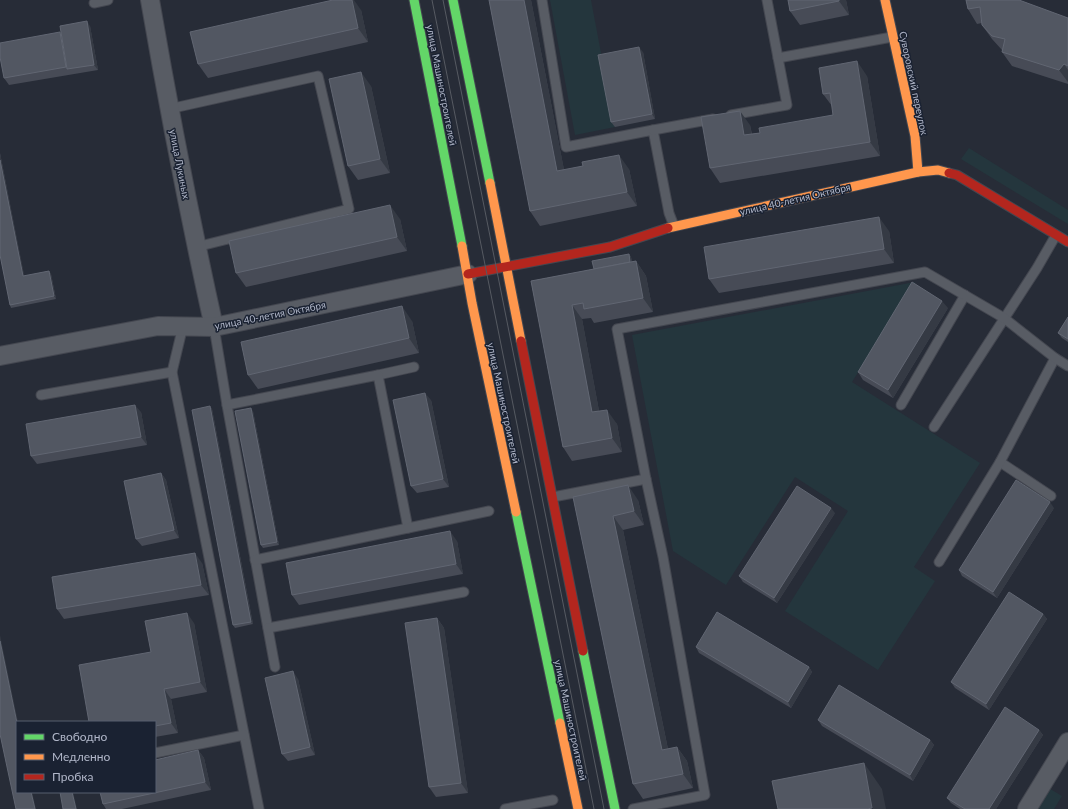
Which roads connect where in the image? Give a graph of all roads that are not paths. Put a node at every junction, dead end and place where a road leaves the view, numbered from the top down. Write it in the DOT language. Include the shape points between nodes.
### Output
graph roads {
  1 [pos="108,0"];
  2 [pos="150,0"];
  3 [pos="414,0"];
  4 [pos="453,0"];
  5 [pos="542,0"];
  6 [pos="766,0"];
  7 [pos="885,0"];
  8 [pos="94,3"];
  9 [pos="892,37"];
  10 [pos="778,58"];
  11 [pos="169,109"];
  12 [pos="654,130"];
  13 [pos="918,172"];
  14 [pos="674,226"];
  15 [pos="1056,235"];
  16 [pos="1068,242"];
  17 [pos="196,246"];
  18 [pos="506,267"];
  19 [pos="468,274"];
  20 [pos="965,295"];
  21 [pos="1004,318"];
  22 [pos="183,326"];
  23 [pos="214,327"];
  24 [pos="0,356"];
  25 [pos="1055,358"];
  26 [pos="1068,366"];
  27 [pos="414,367"];
  28 [pos="172,372"];
  29 [pos="378,375"];
  30 [pos="41,395"];
  31 [pos="227,405"];
  32 [pos="901,405"];
  33 [pos="934,427"];
  34 [pos="1000,462"];
  35 [pos="646,479"];
  36 [pos="1051,496"];
  37 [pos="552,497"];
  38 [pos="489,511"];
  39 [pos="408,528"];
  40 [pos="255,560"];
  41 [pos="939,562"];
  42 [pos="464,592"];
  43 [pos="268,628"];
  44 [pos="275,667"];
  45 [pos="244,735"];
  46 [pos="1068,742"];
  47 [pos="156,753"];
  48 [pos="553,800"];
  49 [pos="259,809"];
  50 [pos="505,809"];
  51 [pos="578,809"];
  52 [pos="615,809"];
  53 [pos="633,809"];
  54 [pos="1027,809"];
  1 -- 8 [label="lane"];
  2 -- 11 [label="street, улица Лукиных"];
  3 -- 19 [label="main road, улица Машиностроителей"];
  4 -- 18 [label="main road"];
  5 -- 12 [label="lane" via="566,147"];
  6 -- 10 [label="lane"];
  7 -- 9 [label="main road, Суворовский переулок"];
  9 -- 10 [label="lane"];
  9 -- 13 [label="main road, Суворовский переулок" via="915,136"];
  10 -- 12 [label="lane" via="787,105"];
  11 -- 17 [label="street, улица Лукиных"];
  11 -- 17 [label="lane" via="318,76 349,209"];
  12 -- 14 [label="lane" via="669,213"];
  13 -- 14 [label="main road, улица 40-летия Октября"];
  13 -- 15 [label="main road, улица 40-летия Октября" via="938,170 957,175"];
  14 -- 18 [label="main road, улица 40-летия Октября" via="610,247"];
  15 -- 16 [label="main road, улица 40-летия Октября"];
  15 -- 21 [label="lane"];
  17 -- 23 [label="street, улица Лукиных"];
  18 -- 19 [label="main road, улица 40-летия Октября"];
  18 -- 37 [label="main road"];
  19 -- 23 [label="street, улица 40-летия Октября"];
  19 -- 51 [label="main road, улица Машиностроителей"];
  20 -- 21 [label="lane"];
  20 -- 32 [label="lane"];
  20 -- 35 [label="lane" via="924,272 617,330"];
  21 -- 25 [label="lane"];
  21 -- 33 [label="lane"];
  22 -- 23 [label="street, улица 40-летия Октября"];
  22 -- 24 [label="street, улица 40-летия Октября" via="158,326"];
  22 -- 28 [label="lane"];
  23 -- 31 [label="lane"];
  25 -- 26 [label="lane"];
  25 -- 34 [label="lane"];
  27 -- 29 [label="lane"];
  28 -- 30 [label="lane"];
  28 -- 45 [label="lane"];
  29 -- 31 [label="lane"];
  29 -- 39 [label="lane"];
  31 -- 40 [label="lane"];
  34 -- 36 [label="lane"];
  34 -- 41 [label="lane"];
  35 -- 37 [label="lane"];
  35 -- 53 [label="lane" via="663,558 705,795"];
  37 -- 52 [label="main road"];
  38 -- 39 [label="lane"];
  39 -- 40 [label="lane"];
  40 -- 43 [label="lane"];
  42 -- 43 [label="lane"];
  43 -- 44 [label="lane"];
  45 -- 47 [label="lane"];
  45 -- 49 [label="lane"];
  46 -- 54 [label="street"];
  48 -- 50 [label="lane"];
}
